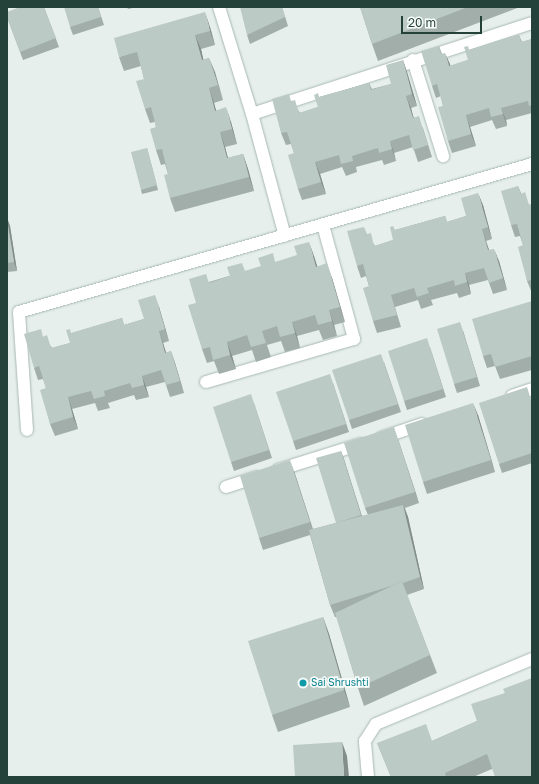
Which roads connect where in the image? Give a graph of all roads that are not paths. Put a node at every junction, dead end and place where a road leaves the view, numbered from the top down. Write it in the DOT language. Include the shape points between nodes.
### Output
graph roads {
  1 [pos="219,7"];
  2 [pos="532,23"];
  3 [pos="413,60"];
  4 [pos="252,114"];
  5 [pos="443,156"];
  6 [pos="532,164"];
  7 [pos="323,225"];
  8 [pos="285,236"];
  9 [pos="206,382"];
  10 [pos="532,389"];
  11 [pos="503,399"];
  12 [pos="436,420"];
  13 [pos="27,430"];
  14 [pos="226,487"];
  15 [pos="532,659"];
  16 [pos="368,777"];
  1 -- 4 [label="street"];
  2 -- 3 [label="street"];
  3 -- 4 [label="street"];
  3 -- 5 [label="street"];
  4 -- 8 [label="street"];
  6 -- 7 [label="street"];
  7 -- 8 [label="street"];
  7 -- 9 [label="street" via="354,339"];
  8 -- 13 [label="street" via="19,312"];
  10 -- 11 [label="street"];
  12 -- 14 [label="street"];
  15 -- 16 [label="street" via="376,724 365,741"];
}
